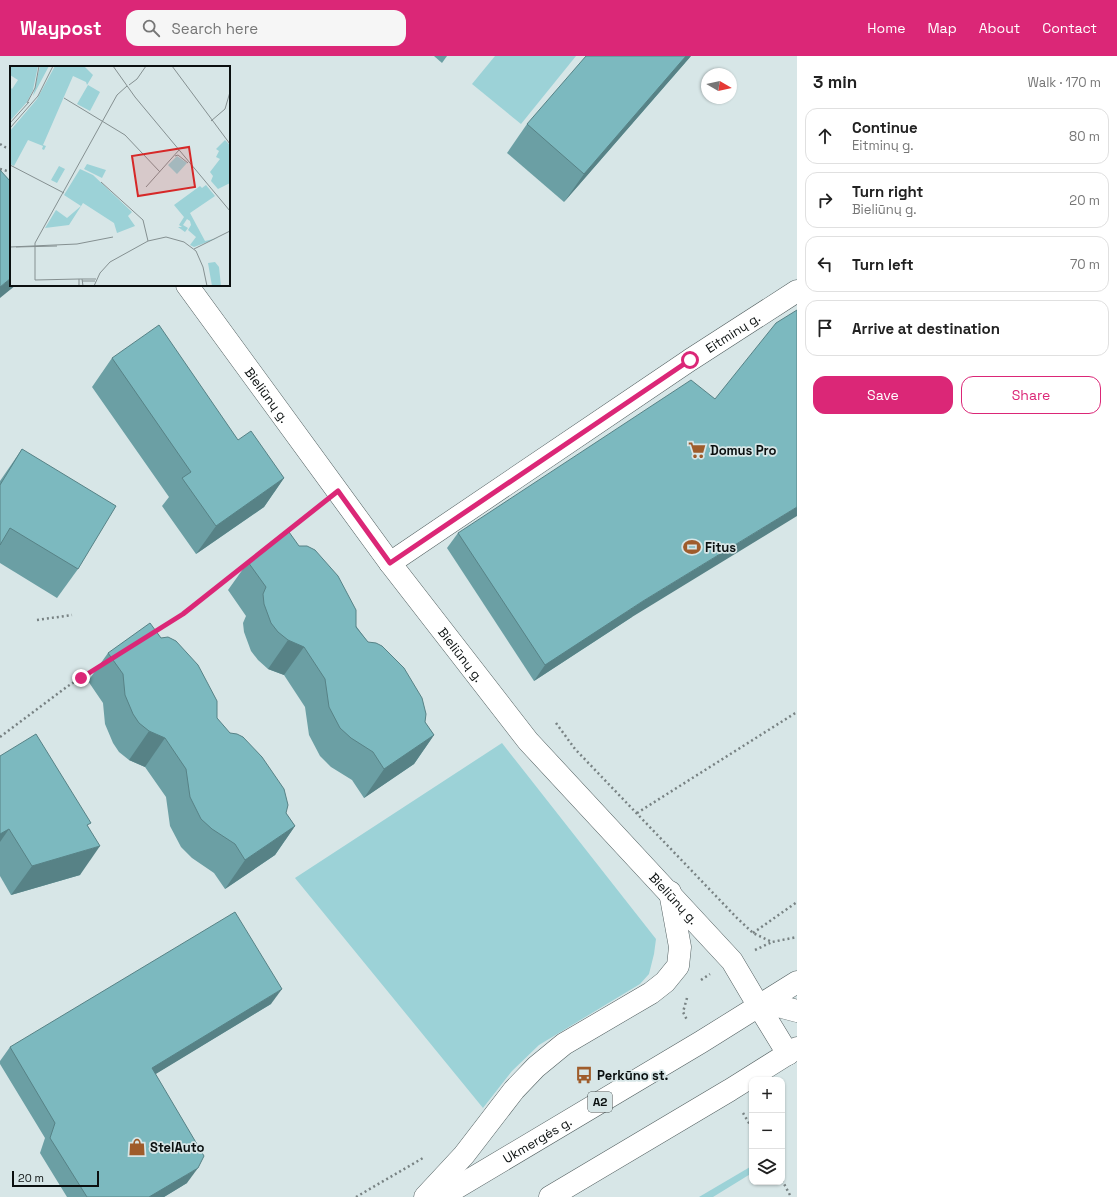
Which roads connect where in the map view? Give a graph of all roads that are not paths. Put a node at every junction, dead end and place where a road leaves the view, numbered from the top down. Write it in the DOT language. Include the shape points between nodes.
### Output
graph roads {
  1 [pos="188,286"];
  2 [pos="797,291"];
  3 [pos="390,563"];
  4 [pos="670,892"];
  5 [pos="797,982"];
  6 [pos="758,1005"];
  7 [pos="797,1011"];
  8 [pos="792,1051"];
  9 [pos="425,1197"];
  10 [pos="441,1197"];
  11 [pos="550,1197"];
  1 -- 3 [label="main road, Bieliūnų g."];
  2 -- 3 [label="main road, Eitminų g." via="690,360"];
  3 -- 4 [label="main road, Bieliūnų g." via="528,741"];
  4 -- 6 [label="main road, Bieliūnų g." via="732,961"];
  4 -- 9 [label="main road" via="680,947 678,966 674,971 651,993 564,1044 536,1067 514,1090 464,1155"];
  5 -- 6 [label="main road, Ukmergės g. / A2"];
  6 -- 7 [label="main road"];
  6 -- 8 [label="main road, Bieliūnų g."];
  6 -- 10 [label="main road, Ukmergės g. / A2"];
  8 -- 11 [label="main road"];
}
